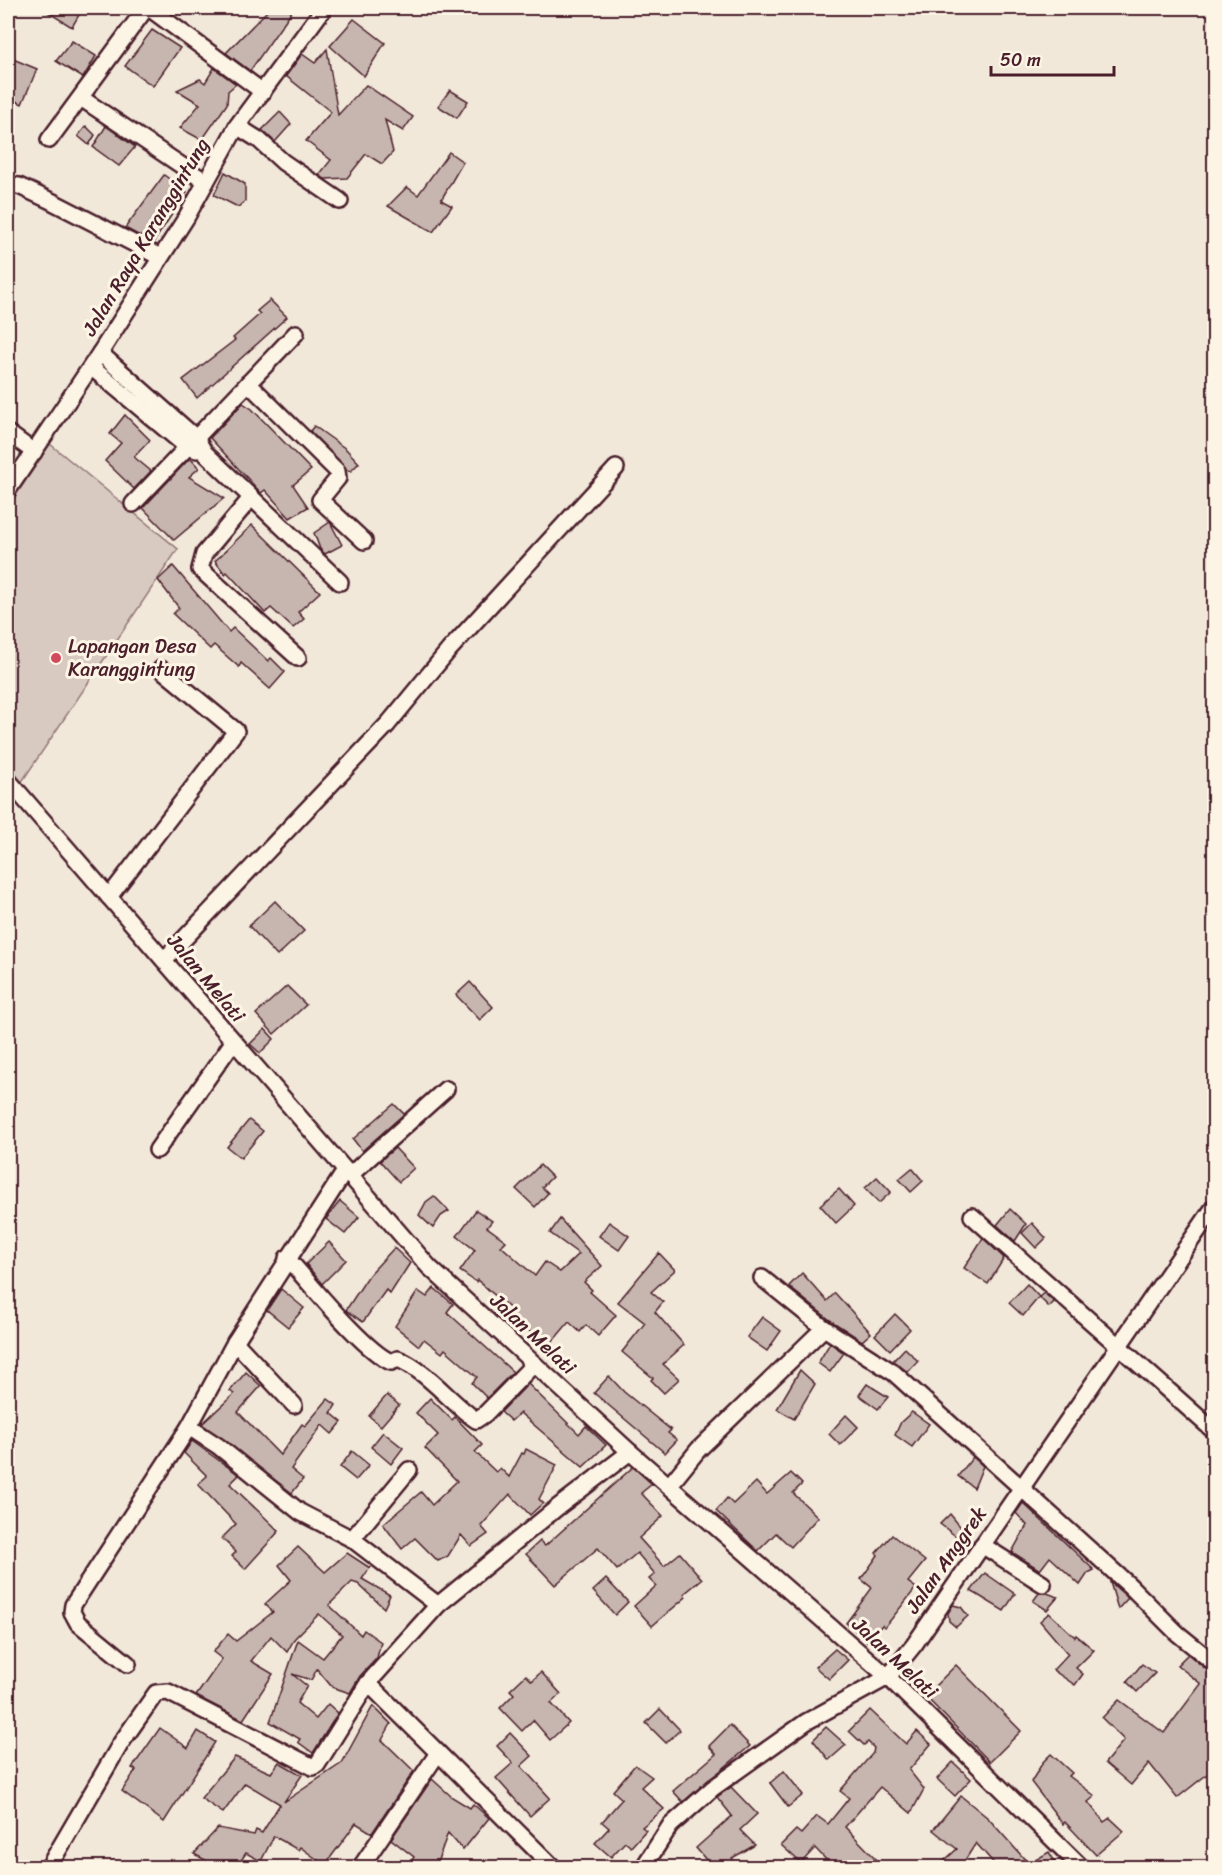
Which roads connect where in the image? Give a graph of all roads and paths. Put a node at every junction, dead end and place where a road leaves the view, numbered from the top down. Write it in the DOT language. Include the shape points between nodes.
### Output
graph roads {
  1 [pos="147,8"];
  2 [pos="324,8"];
  3 [pos="263,92"];
  4 [pos="81,98"];
  5 [pos="237,126"];
  6 [pos="49,140"];
  7 [pos="206,182"];
  8 [pos="8,185"];
  9 [pos="340,201"];
  10 [pos="160,256"];
  11 [pos="296,333"];
  12 [pos="100,353"];
  13 [pos="91,368"];
  14 [pos="248,383"];
  15 [pos="8,433"];
  16 [pos="192,442"];
  17 [pos="34,452"];
  18 [pos="616,468"];
  19 [pos="8,490"];
  20 [pos="251,498"];
  21 [pos="133,504"];
  22 [pos="364,541"];
  23 [pos="340,582"];
  24 [pos="298,658"];
  25 [pos="160,669"];
  26 [pos="8,780"];
  27 [pos="109,897"];
  28 [pos="164,960"];
  29 [pos="233,1042"];
  30 [pos="447,1089"];
  31 [pos="157,1150"];
  32 [pos="347,1173"];
  33 [pos="1215,1207"];
  34 [pos="972,1216"];
  35 [pos="287,1258"];
  36 [pos="762,1278"];
  37 [pos="824,1328"];
  38 [pos="235,1342"];
  39 [pos="1121,1346"];
  40 [pos="534,1364"];
  41 [pos="294,1406"];
  42 [pos="189,1427"];
  43 [pos="1215,1431"];
  44 [pos="630,1452"];
  45 [pos="409,1470"];
  46 [pos="669,1486"];
  47 [pos="1021,1490"];
  48 [pos="352,1539"];
  49 [pos="982,1545"];
  50 [pos="1043,1584"];
  51 [pos="438,1605"];
  52 [pos="1215,1663"];
  53 [pos="128,1664"];
  54 [pos="888,1677"];
  55 [pos="368,1683"];
  56 [pos="438,1753"];
  57 [pos="48,1868"];
  58 [pos="360,1868"];
  59 [pos="554,1868"];
  60 [pos="643,1868"];
  61 [pos="1082,1868"];
  1 -- 3 [label="street"];
  1 -- 4 [label="street"];
  2 -- 3 [label="street, Jalan Raya Karanggintung"];
  3 -- 5 [label="street, Jalan Raya Karanggintung"];
  4 -- 6 [label="street"];
  4 -- 7 [label="street"];
  5 -- 7 [label="street, Jalan Raya Karanggintung"];
  5 -- 9 [label="street"];
  7 -- 10 [label="street, Jalan Raya Karanggintung"];
  8 -- 10 [label="street" via="19,186"];
  10 -- 12 [label="street, Jalan Raya Karanggintung"];
  11 -- 14 [label="street"];
  12 -- 13 [label="street, Jalan Raya Karanggintung"];
  12 -- 16 [label="street"];
  13 -- 16 [label="street"];
  13 -- 17 [label="street, Jalan Raya Karanggintung"];
  14 -- 16 [label="street"];
  14 -- 22 [label="street" via="337,471 338,478 320,500"];
  15 -- 17 [label="street"];
  16 -- 20 [label="street"];
  16 -- 21 [label="street"];
  17 -- 19 [label="street, Jalan Raya Karanggintung"];
  18 -- 28 [label="street" via="449,650 388,724"];
  20 -- 23 [label="street"];
  20 -- 24 [label="street" via="204,554 200,569"];
  25 -- 27 [label="street" via="236,731"];
  26 -- 27 [label="street, Jalan Melati"];
  27 -- 28 [label="street, Jalan Melati"];
  28 -- 29 [label="street, Jalan Melati"];
  29 -- 31 [label="street"];
  29 -- 32 [label="street, Jalan Melati"];
  30 -- 32 [label="street"];
  32 -- 35 [label="street"];
  32 -- 40 [label="street, Jalan Melati" via="429,1267"];
  33 -- 39 [label="street, Jalan Anggrek"];
  34 -- 39 [label="street"];
  35 -- 38 [label="street"];
  35 -- 40 [label="street" via="351,1329 387,1361 398,1359 407,1364 476,1420"];
  36 -- 37 [label="street"];
  37 -- 46 [label="street" via="698,1450"];
  37 -- 47 [label="street" via="894,1373"];
  38 -- 41 [label="street"];
  38 -- 42 [label="street"];
  39 -- 43 [label="street"];
  39 -- 47 [label="street, Jalan Anggrek"];
  40 -- 44 [label="street, Jalan Melati"];
  42 -- 48 [label="street" via="300,1512"];
  42 -- 53 [label="street" via="73,1605 78,1623"];
  44 -- 46 [label="street, Jalan Melati"];
  44 -- 51 [label="street"];
  45 -- 48 [label="street"];
  46 -- 54 [label="street, Jalan Melati"];
  47 -- 49 [label="street, Jalan Anggrek"];
  47 -- 52 [label="street"];
  48 -- 51 [label="street"];
  49 -- 50 [label="street"];
  49 -- 54 [label="street, Jalan Anggrek"];
  51 -- 55 [label="street"];
  54 -- 60 [label="street, Jalan Anggrek" via="806,1722 713,1788 670,1826"];
  54 -- 61 [label="street, Jalan Melati"];
  55 -- 56 [label="street"];
  55 -- 57 [label="street" via="313,1767 168,1692 156,1693 121,1743"];
  56 -- 58 [label="street"];
  56 -- 59 [label="street"];
}
